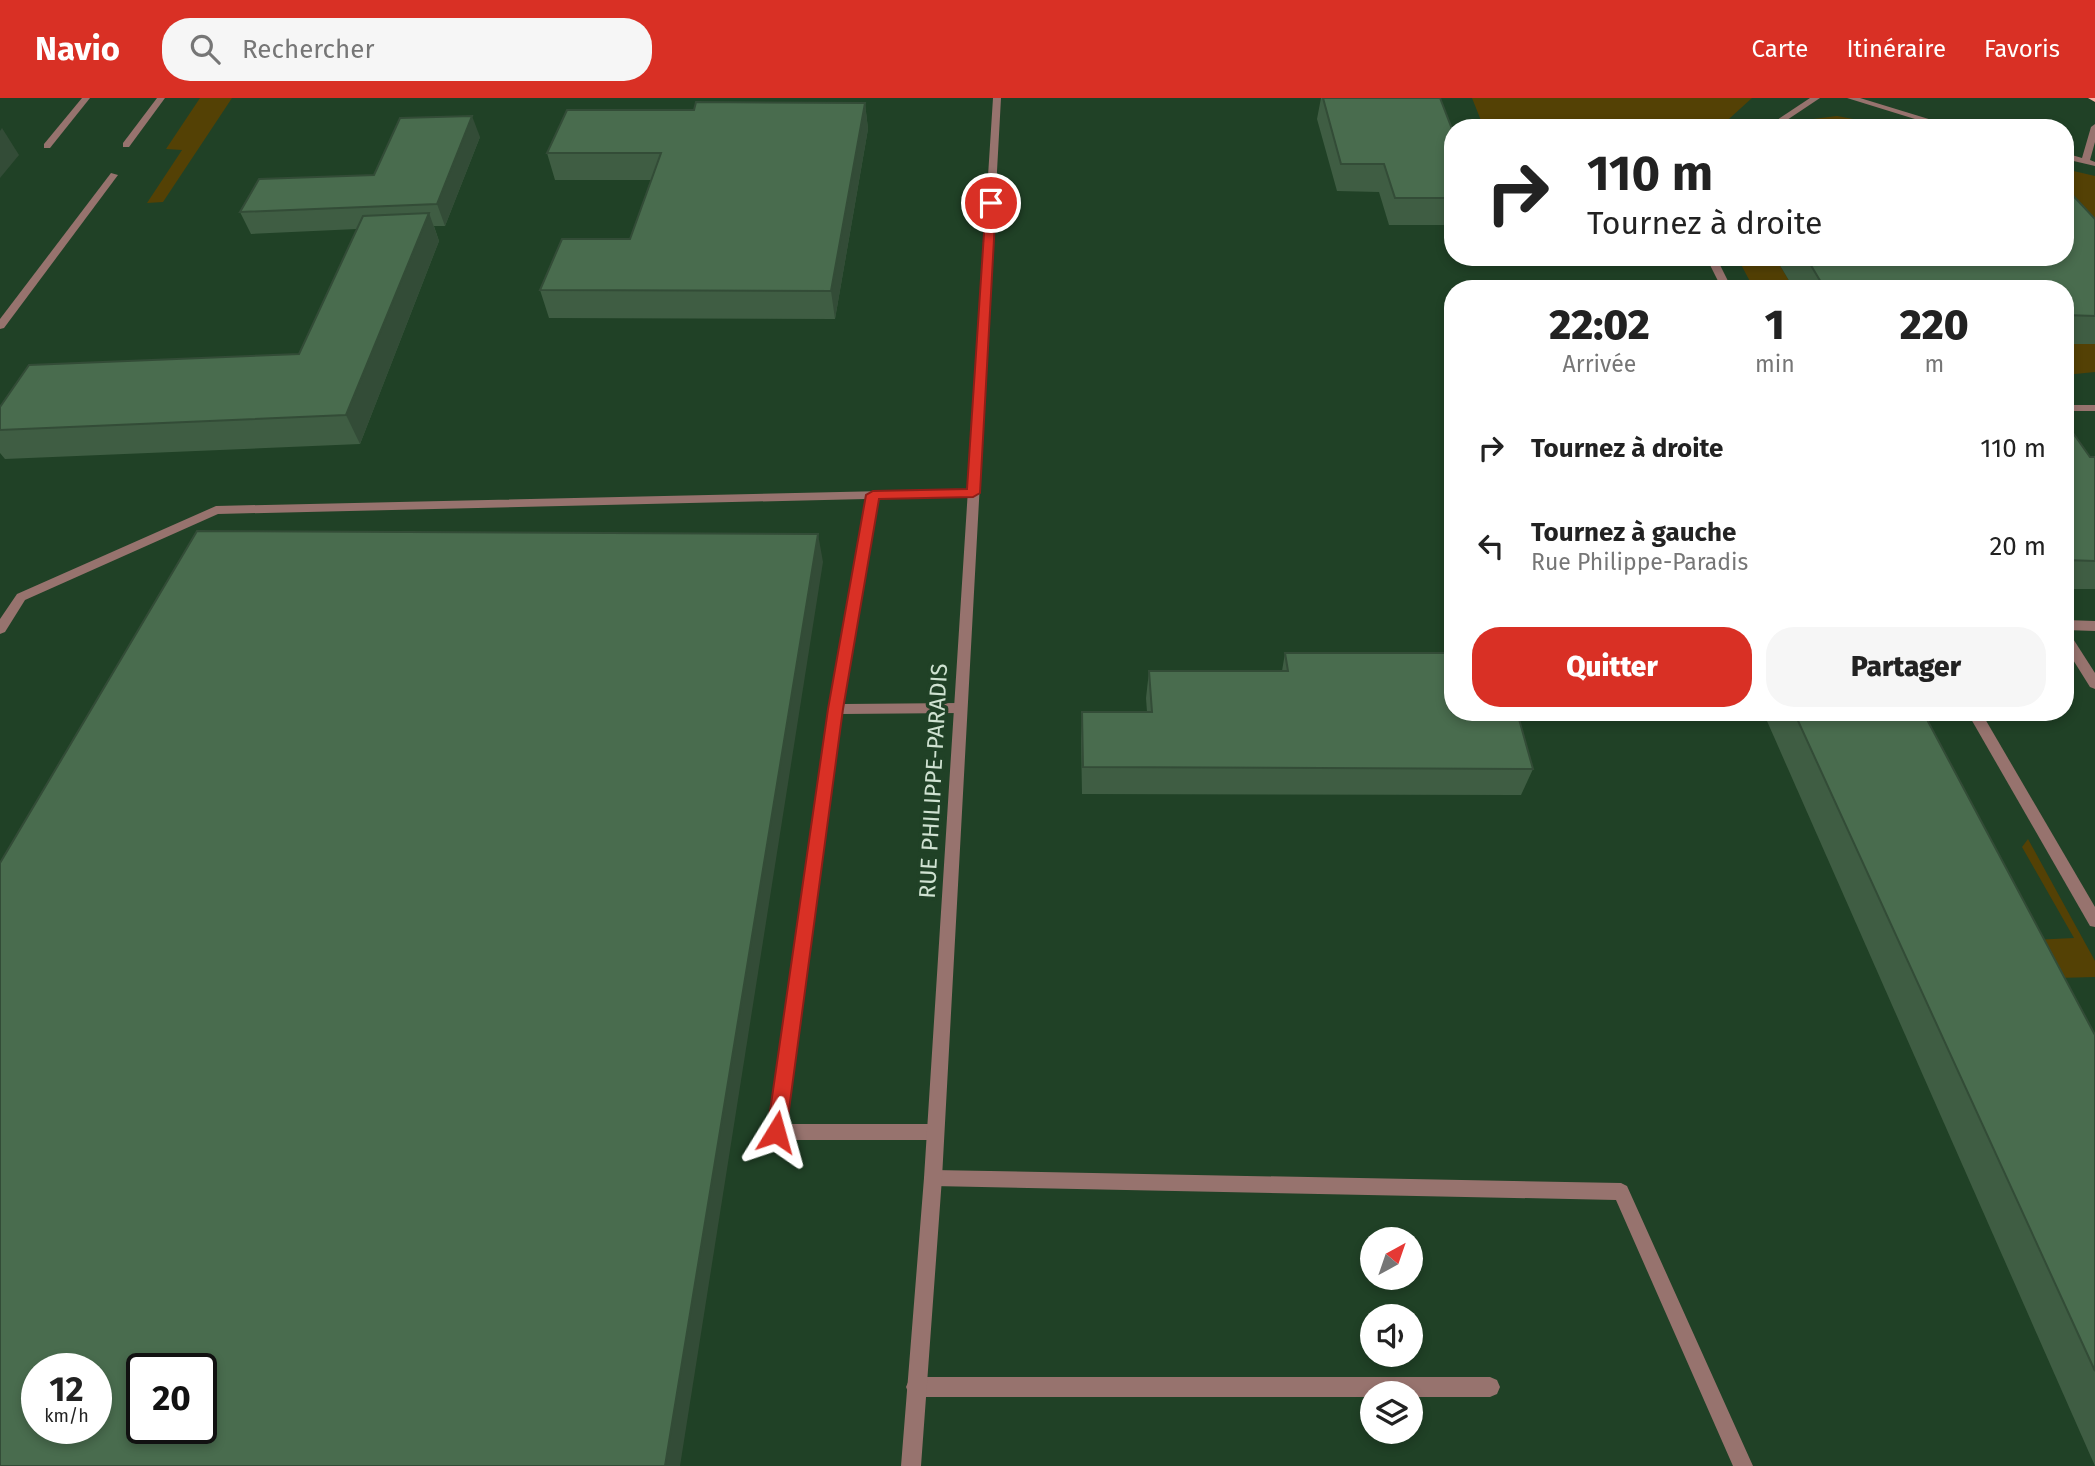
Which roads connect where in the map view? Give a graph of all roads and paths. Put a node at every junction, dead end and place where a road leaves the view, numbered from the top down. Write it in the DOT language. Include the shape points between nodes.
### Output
graph roads {
  1 [pos="86,98"];
  2 [pos="161,98"];
  3 [pos="997,98"];
  4 [pos="1816,98"];
  5 [pos="1851,98"];
  6 [pos="1783,119"];
  7 [pos="1923,119"];
  8 [pos="2095,127"];
  9 [pos="126,145"];
  10 [pos="47,146"];
  11 [pos="2090,163"];
  12 [pos="114,175"];
  13 [pos="0,326"];
  14 [pos="2074,408"];
  15 [pos="2095,408"];
  16 [pos="973,493"];
  17 [pos="873,495"];
  18 [pos="2074,625"];
  19 [pos="2095,626"];
  20 [pos="0,629"];
  21 [pos="2074,651"];
  22 [pos="2095,684"];
  23 [pos="960,708"];
  24 [pos="836,709"];
  25 [pos="1979,721"];
  26 [pos="2095,921"];
  27 [pos="936,1132"];
  28 [pos="933,1178"];
  29 [pos="916,1387"];
  30 [pos="1490,1387"];
  31 [pos="911,1466"];
  32 [pos="1743,1466"];
  1 -- 10 [label="street"];
  2 -- 9 [label="street"];
  3 -- 16 [label="street, RUE PHILIPPE-PARADIS"];
  4 -- 6 [label="street"];
  5 -- 7 [label="street"];
  8 -- 11 [label="street"];
  12 -- 13 [label="street"];
  14 -- 15 [label="street"];
  16 -- 17 [label="street"];
  16 -- 23 [label="street, RUE PHILIPPE-PARADIS"];
  17 -- 20 [label="street" via="216,510 21,597"];
  17 -- 24 [label="street"];
  18 -- 19 [label="street"];
  21 -- 22 [label="street"];
  23 -- 24 [label="street"];
  23 -- 27 [label="street, RUE PHILIPPE-PARADIS"];
  24 -- 27 [label="street" via="776,1132"];
  25 -- 26 [label="street"];
  27 -- 28 [label="street, RUE PHILIPPE-PARADIS"];
  28 -- 29 [label="street, RUE PHILIPPE-PARADIS"];
  28 -- 32 [label="street" via="1621,1192"];
  29 -- 30 [label="street"];
  29 -- 31 [label="street, RUE PHILIPPE-PARADIS"];
}
